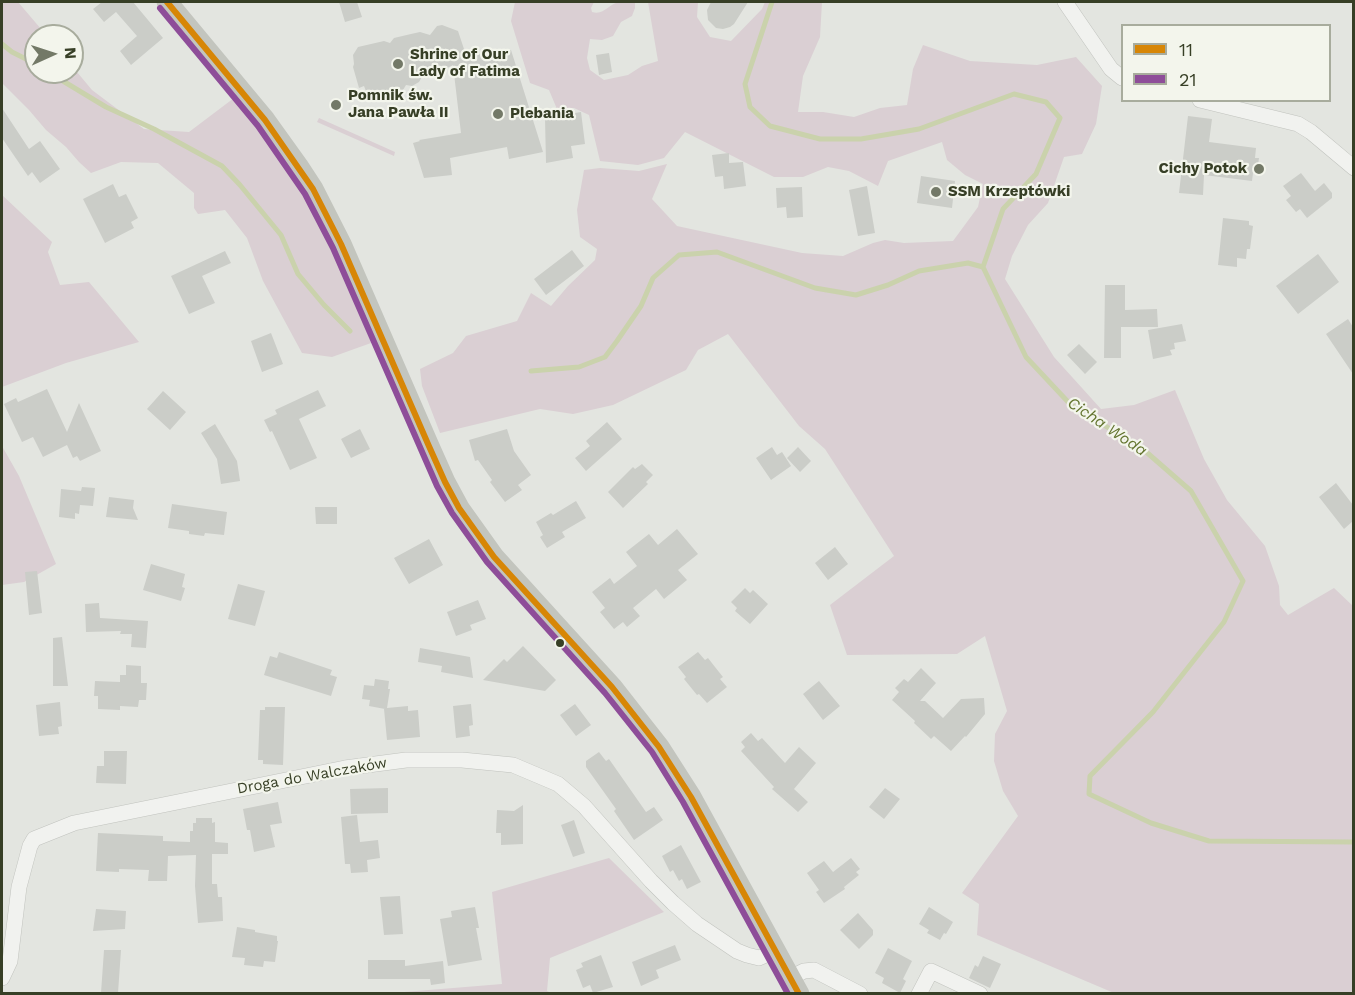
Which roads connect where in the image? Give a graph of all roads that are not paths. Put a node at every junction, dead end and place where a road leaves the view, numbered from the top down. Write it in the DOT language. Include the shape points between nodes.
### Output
graph roads {
  1 [pos="167,2"];
  2 [pos="1065,2"];
  3 [pos="1121,77"];
  4 [pos="1208,102"];
  5 [pos="1353,168"];
  6 [pos="775,951"];
  7 [pos="2,978"];
  8 [pos="794,986"];
  9 [pos="860,993"];
  10 [pos="919,993"];
  11 [pos="981,993"];
  1 -- 6 [label="main road" via="265,120 313,189 456,502 494,557 612,687 659,747 691,797"];
  2 -- 3 [label="street" via="1111,69"];
  4 -- 5 [label="street" via="1298,124"];
  6 -- 7 [label="street, Droga do Walczaków" via="759,958 747,956 698,924 558,784 513,765 406,760 345,768 86,820 34,839 19,887 10,961"];
  6 -- 8 [label="main road"];
  8 -- 9 [label="street" via="804,971 814,970"];
  10 -- 11 [label="street" via="931,971"];
}
